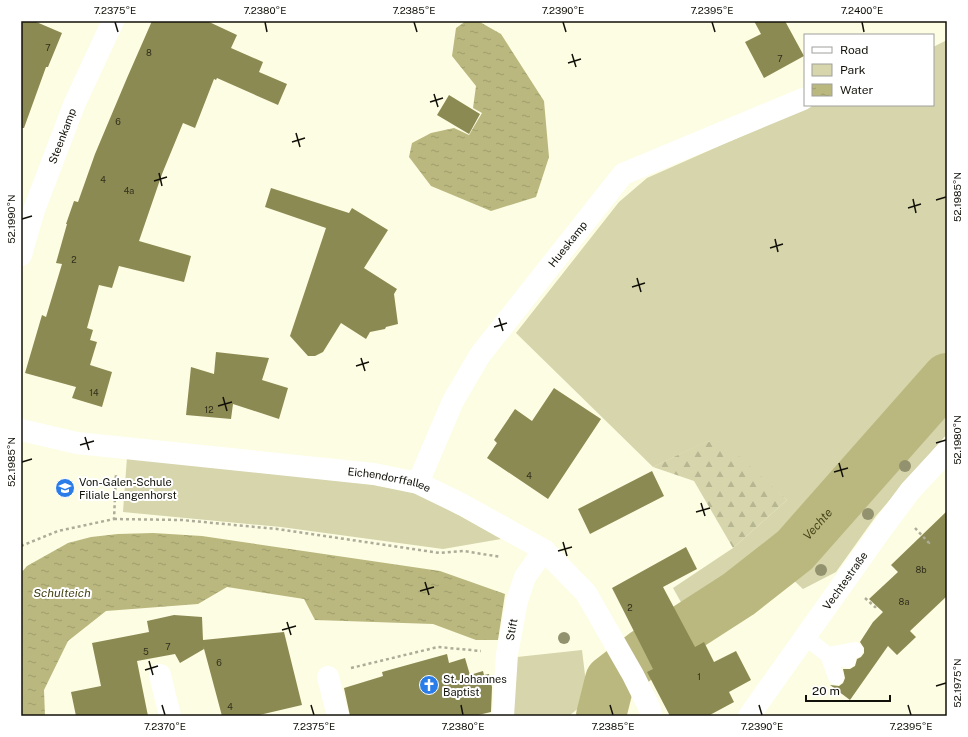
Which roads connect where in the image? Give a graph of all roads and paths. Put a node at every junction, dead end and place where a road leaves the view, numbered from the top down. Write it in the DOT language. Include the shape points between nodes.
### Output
graph roads {
  1 [pos="113,21"];
  2 [pos="803,99"];
  3 [pos="21,255"];
  4 [pos="21,430"];
  5 [pos="117,446"];
  6 [pos="947,451"];
  7 [pos="418,484"];
  8 [pos="114,519"];
  9 [pos="910,523"];
  10 [pos="927,545"];
  11 [pos="21,546"];
  12 [pos="540,556"];
  13 [pos="805,637"];
  14 [pos="507,654"];
  15 [pos="828,655"];
  16 [pos="160,675"];
  17 [pos="328,677"];
  18 [pos="170,716"];
  19 [pos="338,716"];
  20 [pos="503,716"];
  21 [pos="651,716"];
  22 [pos="749,716"];
  1 -- 3 [label="street, Steenkamp" via="74,105 34,210"];
  2 -- 7 [label="street, Hueskamp" via="623,174 480,355 453,401"];
  4 -- 5 [label="street, Eichendorffallee" via="77,443"];
  5 -- 7 [label="street, Eichendorffallee" via="374,474"];
  5 -- 8 [label="path"];
  6 -- 13 [label="street, Vechtestraße" via="910,491"];
  7 -- 12 [label="street, Eichendorffallee" via="463,505"];
  8 -- 11 [label="path" via="58,531"];
  8 -- 12 [label="path" via="182,520 277,529 440,553 464,551"];
  9 -- 10 [label="path" via="929,543"];
  12 -- 14 [label="street, Stift" via="525,577 517,601"];
  12 -- 21 [label="street, Eichendorffallee" via="586,593 633,675"];
  13 -- 15 [label="lane"];
  13 -- 22 [label="street, Vechtestraße"];
  14 -- 17 [label="path" via="438,647 357,666"];
  14 -- 20 [label="street, Stift"];
  15 -- 15 [label="lane" via="845,664"];
  16 -- 18 [label="street"];
  17 -- 19 [label="street"];
}
